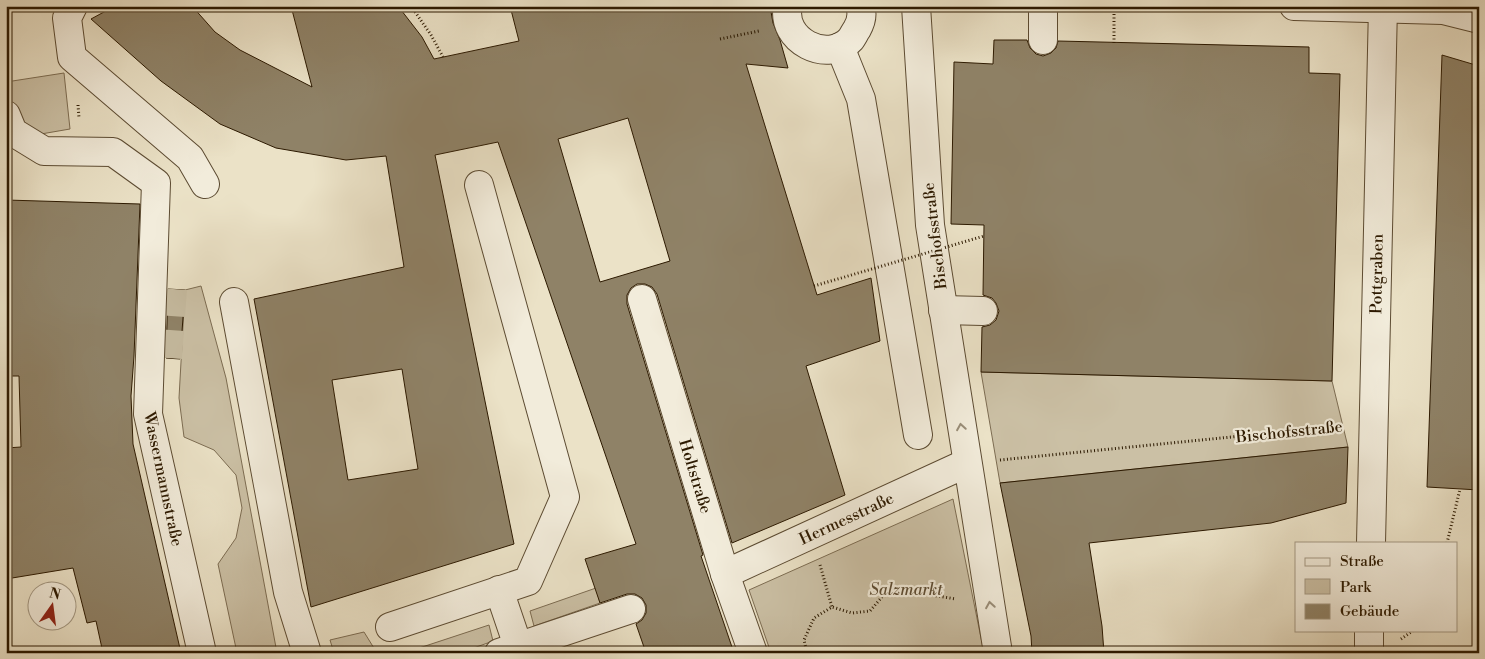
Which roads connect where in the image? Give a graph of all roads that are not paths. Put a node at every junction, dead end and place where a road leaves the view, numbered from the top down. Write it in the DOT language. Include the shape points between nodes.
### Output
graph roads {
  1 [pos="73,6"];
  2 [pos="916,6"];
  3 [pos="1043,6"];
  4 [pos="1294,6"];
  5 [pos="865,7"];
  6 [pos="1383,7"];
  7 [pos="789,16"];
  8 [pos="1479,19"];
  9 [pos="1043,40"];
  10 [pos="840,47"];
  11 [pos="6,115"];
  12 [pos="205,184"];
  13 [pos="479,185"];
  14 [pos="642,299"];
  15 [pos="234,302"];
  16 [pos="943,310"];
  17 [pos="983,311"];
  18 [pos="168,358"];
  19 [pos="918,435"];
  20 [pos="158,459"];
  21 [pos="967,463"];
  22 [pos="1371,542"];
  23 [pos="725,574"];
  24 [pos="499,590"];
  25 [pos="631,609"];
  26 [pos="390,627"];
  27 [pos="1369,632"];
  28 [pos="509,649"];
  29 [pos="202,653"];
  30 [pos="307,653"];
  31 [pos="753,653"];
  32 [pos="998,653"];
  33 [pos="1369,653"];
  1 -- 12 [label="street" via="67,18 72,57 190,158"];
  2 -- 16 [label="street, Bischofsstraße" via="930,225"];
  3 -- 9 [label="street"];
  4 -- 6 [label="street"];
  5 -- 10 [label="street" via="851,39"];
  6 -- 8 [label="street" via="1443,10"];
  6 -- 22 [label="street, Pottgraben"];
  7 -- 10 [label="street" via="795,36 811,48"];
  10 -- 19 [label="street" via="861,99"];
  11 -- 20 [label="street, Wassermannstraße" via="13,132 44,151 113,152 156,183 148,414"];
  13 -- 24 [label="street" via="565,497 528,581"];
  14 -- 23 [label="street, Holtstraße"];
  15 -- 30 [label="street" via="288,592"];
  16 -- 17 [label="street"];
  21 -- 16 [label="street, Bischofsstraße, one-way"];
  18 -- 20 [label="street"];
  20 -- 29 [label="street, Wassermannstraße"];
  21 -- 23 [label="street, Hermesstraße"];
  32 -- 21 [label="street, Bischofsstraße, one-way"];
  23 -- 31 [label="street, Holtstraße"];
  24 -- 26 [label="street"];
  24 -- 28 [label="street"];
  25 -- 28 [label="street"];
  27 -- 33 [label="street"];
}
